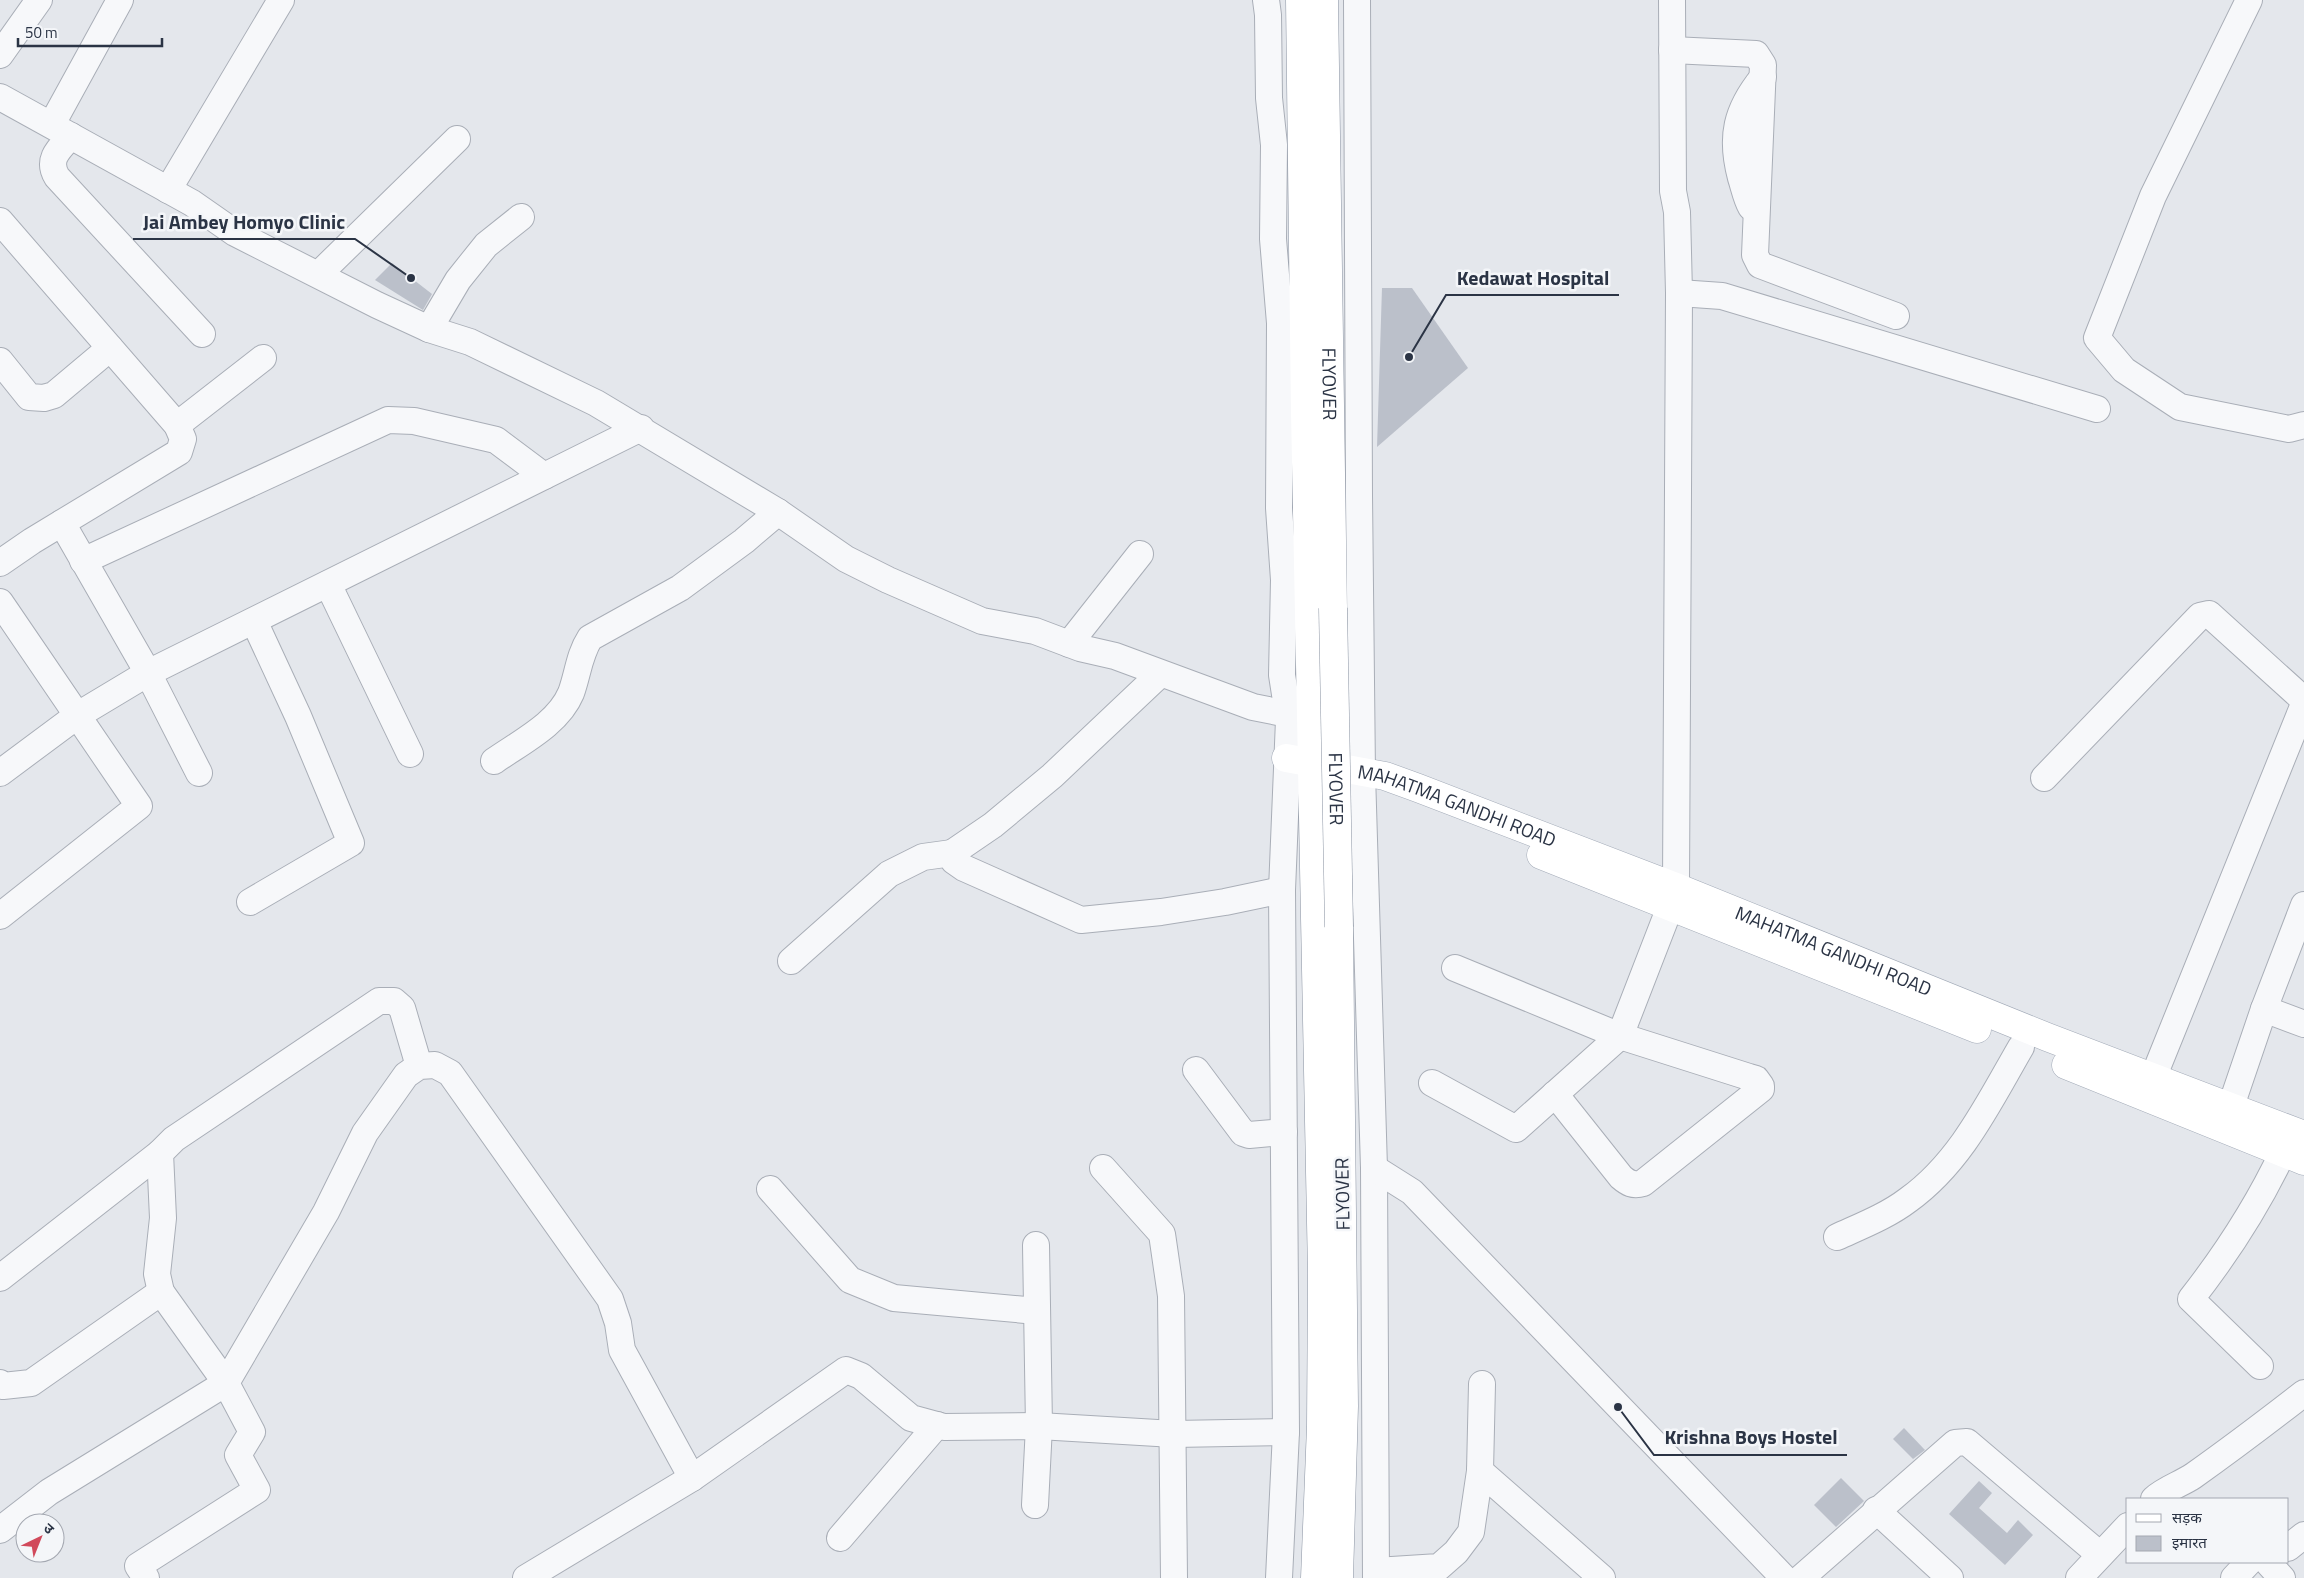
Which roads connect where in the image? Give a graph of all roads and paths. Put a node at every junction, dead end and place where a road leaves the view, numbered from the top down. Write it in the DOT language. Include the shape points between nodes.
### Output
graph roads {
  1 [pos="39,0"];
  2 [pos="120,0"];
  3 [pos="281,0"];
  4 [pos="1266,0"];
  5 [pos="1300,0"];
  6 [pos="1324,0"];
  7 [pos="1357,0"];
  8 [pos="1672,0"];
  9 [pos="2249,0"];
  10 [pos="1672,50"];
  11 [pos="0,55"];
  12 [pos="5,108"];
  13 [pos="61,130"];
  14 [pos="457,139"];
  15 [pos="168,190"];
  16 [pos="521,217"];
  17 [pos="0,221"];
  18 [pos="319,274"];
  19 [pos="1679,293"];
  20 [pos="1896,316"];
  21 [pos="429,330"];
  22 [pos="202,334"];
  23 [pos="110,348"];
  24 [pos="263,358"];
  25 [pos="0,361"];
  26 [pos="2098,409"];
  27 [pos="177,425"];
  28 [pos="2304,425"];
  29 [pos="641,428"];
  30 [pos="544,476"];
  31 [pos="778,512"];
  32 [pos="62,523"];
  33 [pos="1140,554"];
  34 [pos="83,561"];
  35 [pos="0,563"];
  36 [pos="328,584"];
  37 [pos="1,605"];
  38 [pos="254,621"];
  39 [pos="1068,644"];
  40 [pos="148,674"];
  41 [pos="1160,674"];
  42 [pos="2304,700"];
  43 [pos="2304,704"];
  44 [pos="1288,714"];
  45 [pos="78,715"];
  46 [pos="410,754"];
  47 [pos="1299,760"];
  48 [pos="494,761"];
  49 [pos="0,773"];
  50 [pos="199,773"];
  51 [pos="1362,774"];
  52 [pos="2044,778"];
  53 [pos="952,854"];
  54 [pos="1282,890"];
  55 [pos="1673,897"];
  56 [pos="250,902"];
  57 [pos="2304,905"];
  58 [pos="0,916"];
  59 [pos="792,961"];
  60 [pos="1455,968"];
  61 [pos="2264,1009"];
  62 [pos="2304,1024"];
  63 [pos="1620,1036"];
  64 [pos="2020,1047"];
  65 [pos="419,1066"];
  66 [pos="1196,1070"];
  67 [pos="1432,1083"];
  68 [pos="2150,1087"];
  69 [pos="1554,1094"];
  70 [pos="2231,1106"];
  71 [pos="1284,1132"];
  72 [pos="2304,1135"];
  73 [pos="160,1153"];
  74 [pos="2293,1156"];
  75 [pos="1103,1168"];
  76 [pos="1374,1168"];
  77 [pos="770,1189"];
  78 [pos="1837,1238"];
  79 [pos="1036,1245"];
  80 [pos="0,1278"];
  81 [pos="161,1292"];
  82 [pos="1037,1311"];
  83 [pos="2260,1366"];
  84 [pos="0,1383"];
  85 [pos="226,1383"];
  86 [pos="1482,1384"];
  87 [pos="2304,1393"];
  88 [pos="937,1425"];
  89 [pos="1038,1426"];
  90 [pos="1286,1432"];
  91 [pos="1174,1434"];
  92 [pos="1480,1472"];
  93 [pos="692,1478"];
  94 [pos="2188,1492"];
  95 [pos="2155,1498"];
  96 [pos="1035,1505"];
  97 [pos="1876,1510"];
  98 [pos="2126,1528"];
  99 [pos="0,1530"];
  100 [pos="2304,1535"];
  101 [pos="840,1538"];
  102 [pos="2289,1547"];
  103 [pos="2099,1554"];
  104 [pos="2270,1563"];
  105 [pos="1445,1572"];
  106 [pos="1376,1574"];
  107 [pos="540,1575"];
  108 [pos="146,1578"];
  109 [pos="1174,1578"];
  110 [pos="1278,1578"];
  111 [pos="1315,1578"];
  112 [pos="1339,1578"];
  113 [pos="1602,1578"];
  114 [pos="1784,1578"];
  115 [pos="1801,1578"];
  116 [pos="1950,1578"];
  117 [pos="2079,1578"];
  118 [pos="2234,1578"];
  1 -- 11 [label="street"];
  2 -- 13 [label="street"];
  3 -- 15 [label="street"];
  4 -- 44 [label="street" via="1274,145 1273,238 1280,323 1279,508 1284,580 1282,675"];
  5 -- 47 [label="main road"];
  6 -- 112 [label="main road, FLYOVER, bridge" via="1344,1406"];
  7 -- 51 [label="street"];
  8 -- 10 [label="street"];
  9 -- 28 [label="street" via="2153,196 2097,338 2124,370 2180,407 2289,429"];
  10 -- 19 [label="street" via="1672,191 1677,212"];
  10 -- 20 [label="street" via="1756,54 1763,64 1755,255 1760,265"];
  12 -- 13 [label="street"];
  13 -- 15 [label="street"];
  13 -- 22 [label="street" via="53,158 52,170 56,177"];
  14 -- 18 [label="street"];
  15 -- 18 [label="street" via="235,233"];
  16 -- 21 [label="street" via="486,245 458,280"];
  17 -- 23 [label="street"];
  18 -- 21 [label="street"];
  19 -- 26 [label="street" via="1722,296"];
  19 -- 55 [label="street"];
  21 -- 29 [label="street" via="478,346"];
  23 -- 25 [label="street" via="54,395 44,398 29,397"];
  23 -- 27 [label="street"];
  24 -- 27 [label="street"];
  27 -- 32 [label="street" via="183,439 179,452"];
  29 -- 30 [label="street"];
  29 -- 31 [label="street"];
  30 -- 34 [label="street" via="496,440 414,421 388,420"];
  30 -- 36 [label="street"];
  31 -- 39 [label="street" via="846,559 888,580 982,621 1035,631"];
  31 -- 48 [label="street" via="680,588 590,638 582,650 570,694 558,713"];
  32 -- 34 [label="street"];
  32 -- 35 [label="street"];
  33 -- 39 [label="street"];
  34 -- 40 [label="street"];
  36 -- 38 [label="street"];
  36 -- 46 [label="street"];
  37 -- 45 [label="street"];
  38 -- 40 [label="street"];
  38 -- 56 [label="street" via="298,716 350,843"];
  39 -- 41 [label="street" via="1115,656"];
  40 -- 45 [label="street"];
  40 -- 50 [label="street"];
  41 -- 44 [label="street" via="1253,707"];
  41 -- 53 [label="street" via="1044,782"];
  42 -- 52 [label="street" via="2209,614 2200,616"];
  43 -- 68 [label="street"];
  44 -- 47 [label="street"];
  45 -- 49 [label="street"];
  45 -- 58 [label="street" via="139,806"];
  47 -- 51 [label="main road, MAHATMA GANDHI ROAD"];
  47 -- 54 [label="street"];
  47 -- 111 [label="main road" via="1322,1273 1321,1426"];
  51 -- 55 [label="main road, MAHATMA GANDHI ROAD" via="1385,776 1418,788"];
  51 -- 76 [label="street"];
  53 -- 54 [label="street" via="954,861 964,868 1081,920 1161,912"];
  53 -- 59 [label="street" via="923,857 889,874"];
  54 -- 71 [label="street"];
  55 -- 63 [label="street"];
  55 -- 64 [label="main road, MAHATMA GANDHI ROAD"];
  55 -- 68 [label="main road, MAHATMA GANDHI ROAD" via="2047,1037"];
  57 -- 61 [label="street"];
  60 -- 63 [label="street"];
  61 -- 62 [label="street"];
  61 -- 70 [label="street"];
  63 -- 69 [label="street"];
  63 -- 69 [label="street" via="1756,1079 1761,1089 1643,1184 1636,1186 1621,1177"];
  64 -- 68 [label="main road, MAHATMA GANDHI ROAD"];
  64 -- 78 [label="street" via="1970,1134 1939,1172 1893,1210"];
  65 -- 73 [label="street" via="402,1008 394,1001 379,1000 203,1118"];
  65 -- 85 [label="street" via="406,1075 365,1133 326,1212"];
  65 -- 93 [label="street" via="435,1064 450,1073 610,1299 622,1350"];
  66 -- 71 [label="street" via="1243,1132 1250,1135"];
  67 -- 69 [label="street" via="1516,1129"];
  68 -- 70 [label="main road, MAHATMA GANDHI ROAD"];
  68 -- 74 [label="main road, MAHATMA GANDHI ROAD"];
  70 -- 72 [label="main road, MAHATMA GANDHI ROAD"];
  71 -- 90 [label="street"];
  73 -- 80 [label="street"];
  73 -- 81 [label="street" via="163,1218 157,1274"];
  74 -- 83 [label="street" via="2264,1191 2218,1264 2191,1299"];
  75 -- 91 [label="street" via="1162,1234 1171,1296"];
  76 -- 106 [label="street"];
  76 -- 114 [label="street" via="1412,1192"];
  77 -- 82 [label="street" via="850,1280 894,1298"];
  79 -- 82 [label="street"];
  81 -- 84 [label="street" via="31,1383 3,1386"];
  81 -- 85 [label="street"];
  82 -- 89 [label="street"];
  85 -- 99 [label="street" via="49,1492"];
  85 -- 108 [label="street" via="252,1432 238,1455 257,1490 138,1566"];
  86 -- 92 [label="street"];
  87 -- 94 [label="street" via="2247,1438"];
  88 -- 89 [label="street"];
  88 -- 93 [label="street" via="911,1418 861,1376 846,1370"];
  88 -- 101 [label="street"];
  89 -- 91 [label="street"];
  89 -- 96 [label="street"];
  90 -- 91 [label="street"];
  90 -- 110 [label="street"];
  91 -- 109 [label="street"];
  92 -- 105 [label="street" via="1471,1532"];
  92 -- 113 [label="street"];
  93 -- 107 [label="street"];
  94 -- 95 [label="street" via="2159,1494"];
  97 -- 103 [label="street" via="1955,1443 1967,1442"];
  97 -- 115 [label="street"];
  97 -- 116 [label="street"];
  98 -- 103 [label="street"];
  100 -- 102 [label="street"];
  103 -- 117 [label="street"];
  104 -- 118 [label="street"];
  105 -- 106 [label="street"];
}
